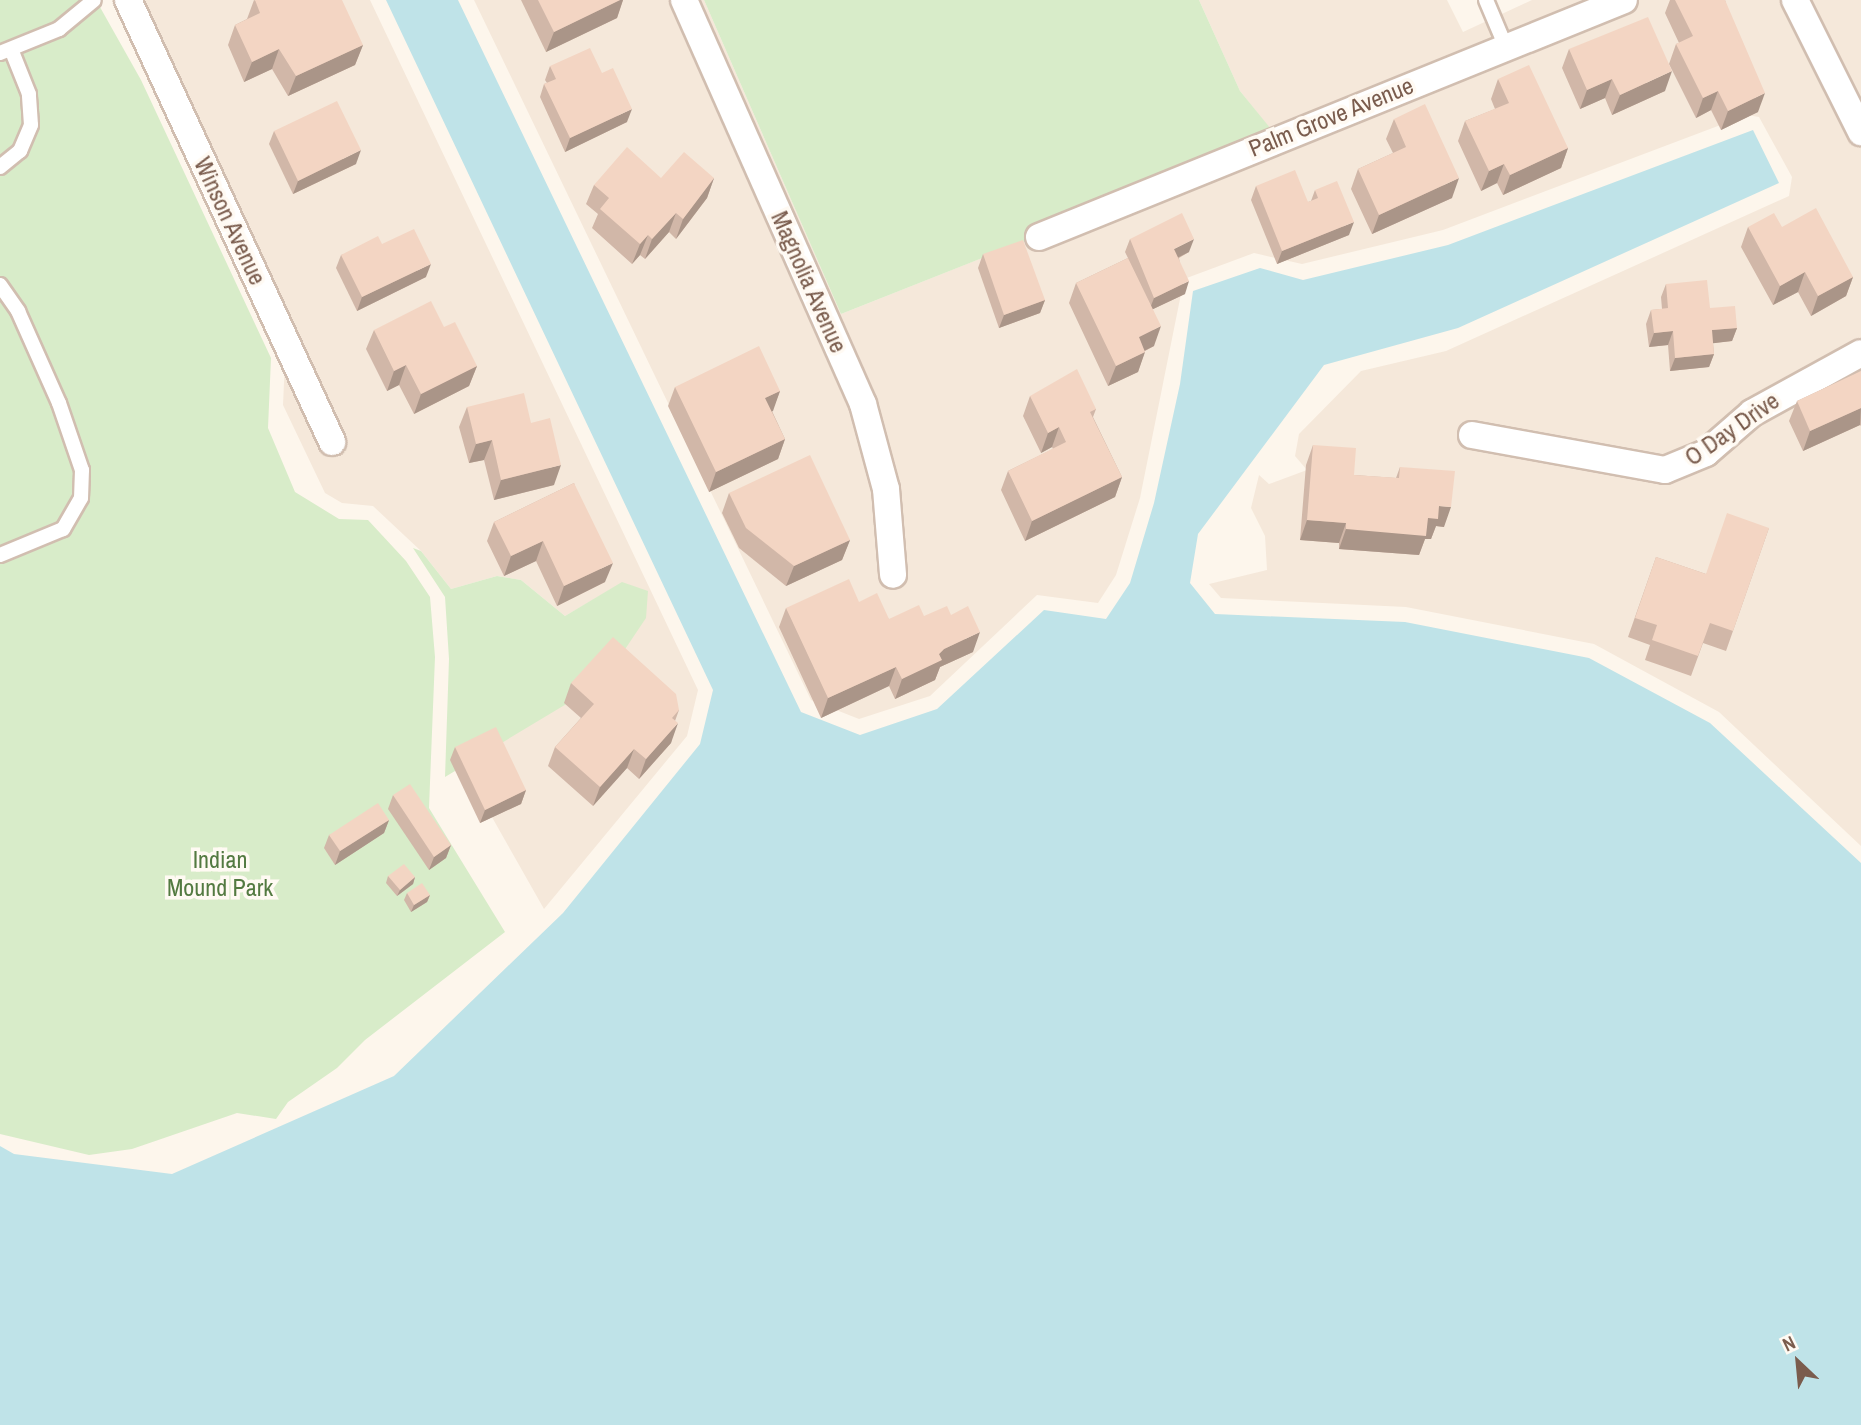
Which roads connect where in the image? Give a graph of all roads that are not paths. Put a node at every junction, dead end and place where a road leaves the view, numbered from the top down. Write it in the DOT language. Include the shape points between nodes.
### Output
graph roads {
  1 [pos="94,0"];
  2 [pos="128,0"];
  3 [pos="684,0"];
  4 [pos="1486,0"];
  5 [pos="1624,0"];
  6 [pos="1795,0"];
  7 [pos="1504,46"];
  8 [pos="6,51"];
  9 [pos="1861,131"];
  10 [pos="0,167"];
  11 [pos="1039,237"];
  12 [pos="0,285"];
  13 [pos="1861,353"];
  14 [pos="1472,435"];
  15 [pos="332,442"];
  16 [pos="0,555"];
  17 [pos="893,575"];
  1 -- 8 [label="lane" via="59,29"];
  2 -- 15 [label="street, Winson Avenue"];
  3 -- 17 [label="street, Magnolia Avenue" via="867,416 886,489"];
  4 -- 7 [label="lane"];
  5 -- 7 [label="street, Palm Grove Avenue"];
  6 -- 9 [label="street"];
  7 -- 11 [label="street, Palm Grove Avenue"];
  8 -- 10 [label="lane" via="29,94 31,125 20,151"];
  12 -- 16 [label="lane" via="18,311 59,403 82,470 81,498 63,529"];
  13 -- 14 [label="street, O Day Drive" via="1752,413 1706,453 1665,470"];
}
